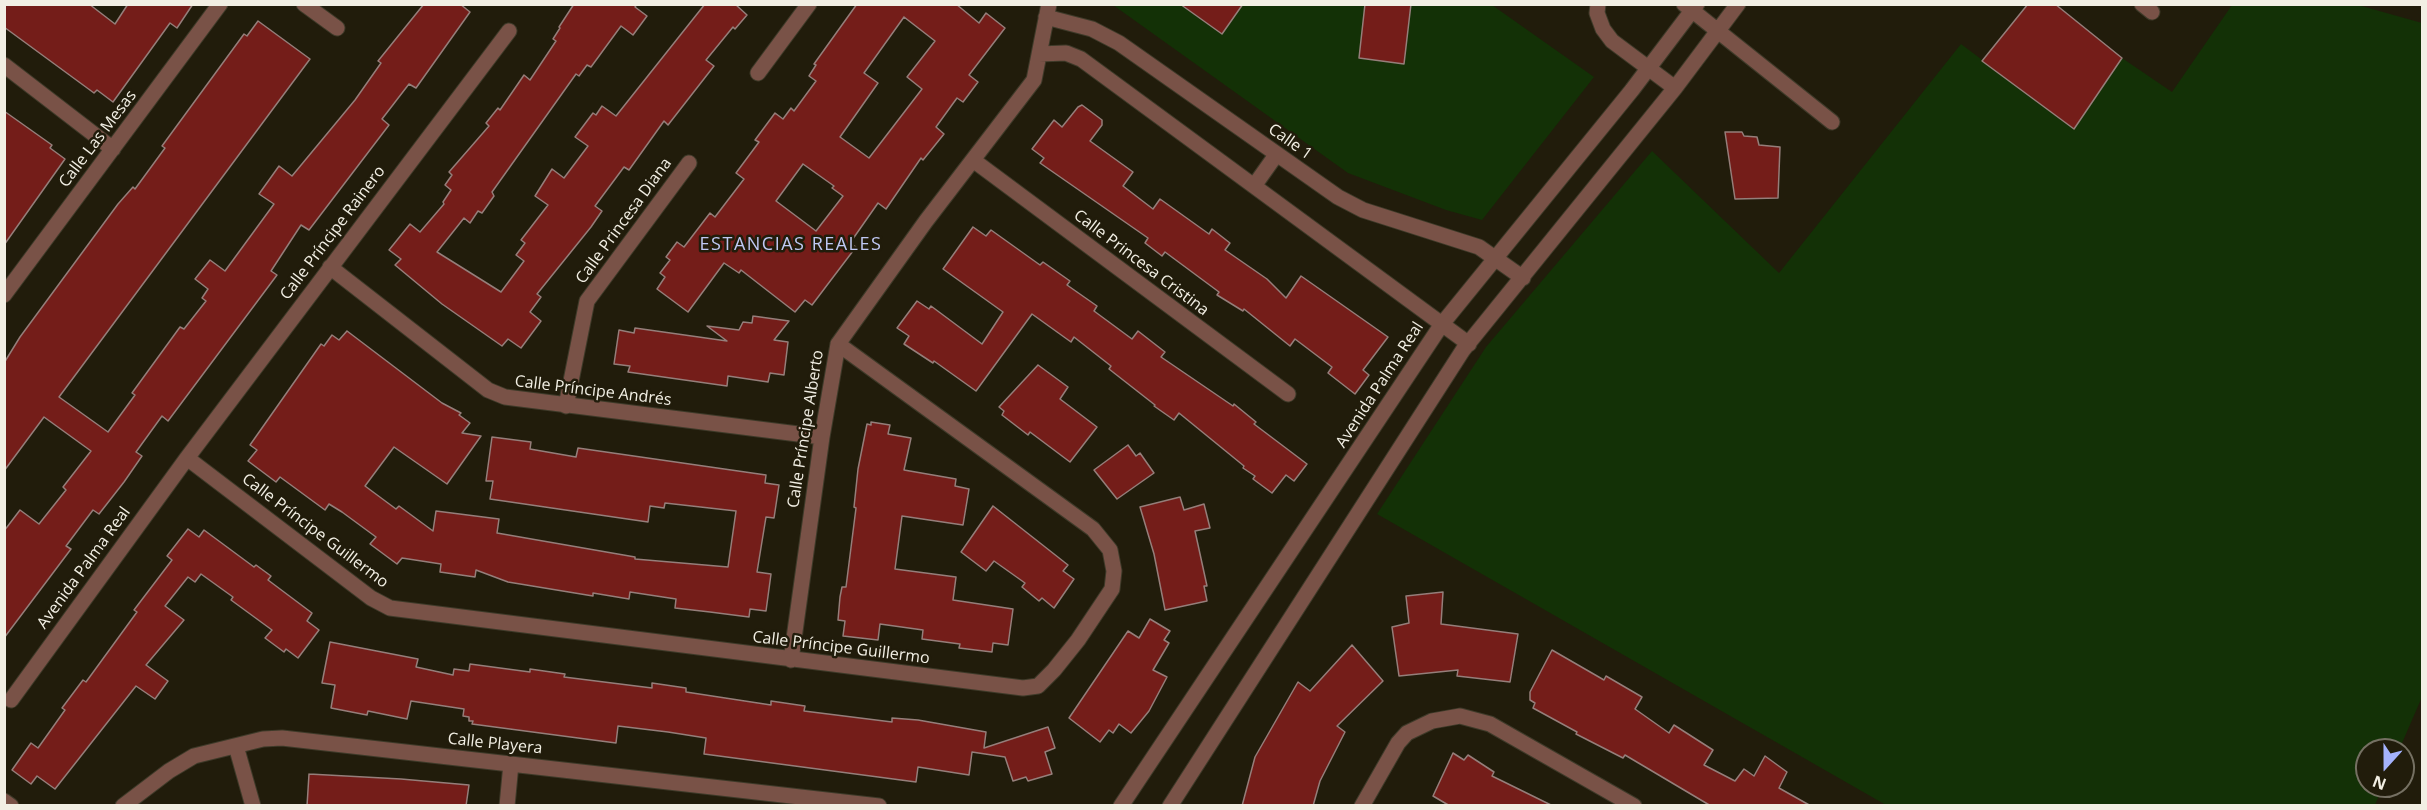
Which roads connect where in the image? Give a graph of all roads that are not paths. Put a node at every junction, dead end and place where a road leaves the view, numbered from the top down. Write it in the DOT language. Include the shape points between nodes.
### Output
graph roads {
  1 [pos="220,4"];
  2 [pos="304,4"];
  3 [pos="809,4"];
  4 [pos="1598,4"];
  5 [pos="1738,4"];
  6 [pos="1691,7"];
  7 [pos="1047,11"];
  8 [pos="337,28"];
  9 [pos="509,32"];
  10 [pos="1718,32"];
  11 [pos="1039,54"];
  12 [pos="4,65"];
  13 [pos="1648,67"];
  14 [pos="758,73"];
  15 [pos="1675,88"];
  16 [pos="1832,122"];
  17 [pos="113,149"];
  18 [pos="1276,155"];
  19 [pos="974,160"];
  20 [pos="689,163"];
  21 [pos="1254,186"];
  22 [pos="1494,257"];
  23 [pos="330,267"];
  24 [pos="1523,278"];
  25 [pos="4,295"];
  26 [pos="1442,324"];
  27 [pos="838,344"];
  28 [pos="1469,344"];
  29 [pos="1288,394"];
  30 [pos="566,406"];
  31 [pos="822,437"];
  32 [pos="187,458"];
  33 [pos="791,660"];
  34 [pos="10,700"];
  35 [pos="236,746"];
  36 [pos="511,764"];
  37 [pos="740,790"];
  38 [pos="4,801"];
  39 [pos="11,806"];
  40 [pos="123,806"];
  41 [pos="253,806"];
  42 [pos="507,806"];
  43 [pos="739,806"];
  44 [pos="879,806"];
  45 [pos="1121,806"];
  46 [pos="1170,806"];
  47 [pos="1362,806"];
  48 [pos="1634,806"];
  1 -- 17 [label="street, Calle Las Mesas"];
  2 -- 8 [label="street"];
  3 -- 14 [label="street"];
  4 -- 13 [label="street" via="1603,29 1612,41"];
  5 -- 10 [label="street"];
  6 -- 10 [label="street"];
  6 -- 13 [label="street, Avenida Palma Real"];
  7 -- 11 [label="street, Calle Príncipe Alberto"];
  7 -- 18 [label="street, Calle 1" via="1119,44"];
  9 -- 23 [label="street, Calle Príncipe Rainero"];
  10 -- 15 [label="street"];
  10 -- 16 [label="street"];
  11 -- 19 [label="street, Calle Príncipe Alberto" via="1034,80"];
  11 -- 21 [label="street" via="1066,52 1081,59"];
  12 -- 17 [label="street"];
  13 -- 15 [label="street"];
  13 -- 22 [label="street, Avenida Palma Real"];
  15 -- 24 [label="street"];
  17 -- 25 [label="street, Calle Las Mesas"];
  18 -- 21 [label="street"];
  18 -- 22 [label="street, Calle 1" via="1363,210 1479,247"];
  19 -- 27 [label="street, Calle Príncipe Alberto"];
  19 -- 29 [label="street, Calle Princesa Cristina"];
  20 -- 30 [label="street, Calle Princesa Diana" via="587,301"];
  21 -- 26 [label="street"];
  22 -- 24 [label="street, Calle 1"];
  22 -- 26 [label="street, Avenida Palma Real"];
  23 -- 30 [label="street, Calle Príncipe Andrés" via="489,390 505,397"];
  23 -- 32 [label="street, Calle Príncipe Rainero"];
  24 -- 28 [label="street"];
  26 -- 28 [label="street"];
  26 -- 45 [label="street, Avenida Palma Real"];
  27 -- 31 [label="street, Calle Príncipe Alberto"];
  27 -- 33 [label="street, Calle Príncipe Guillermo" via="1093,529 1110,550 1112,589 1078,640 1038,686 1023,688"];
  28 -- 46 [label="street"];
  30 -- 31 [label="street, Calle Príncipe Andrés"];
  31 -- 33 [label="street, Calle Príncipe Alberto"];
  32 -- 33 [label="street, Calle Príncipe Guillermo" via="371,598 390,608"];
  32 -- 34 [label="street, Avenida Palma Real"];
  35 -- 36 [label="street, Calle Playera" via="282,738"];
  35 -- 40 [label="street, Calle Playera" via="194,756"];
  35 -- 41 [label="street"];
  36 -- 37 [label="street, Calle Playera"];
  36 -- 42 [label="street"];
  37 -- 43 [label="street"];
  37 -- 44 [label="street, Calle Playera"];
  38 -- 39 [label="street"];
  47 -- 48 [label="street" via="1407,733 1432,721 1460,716 1490,724"];
}
